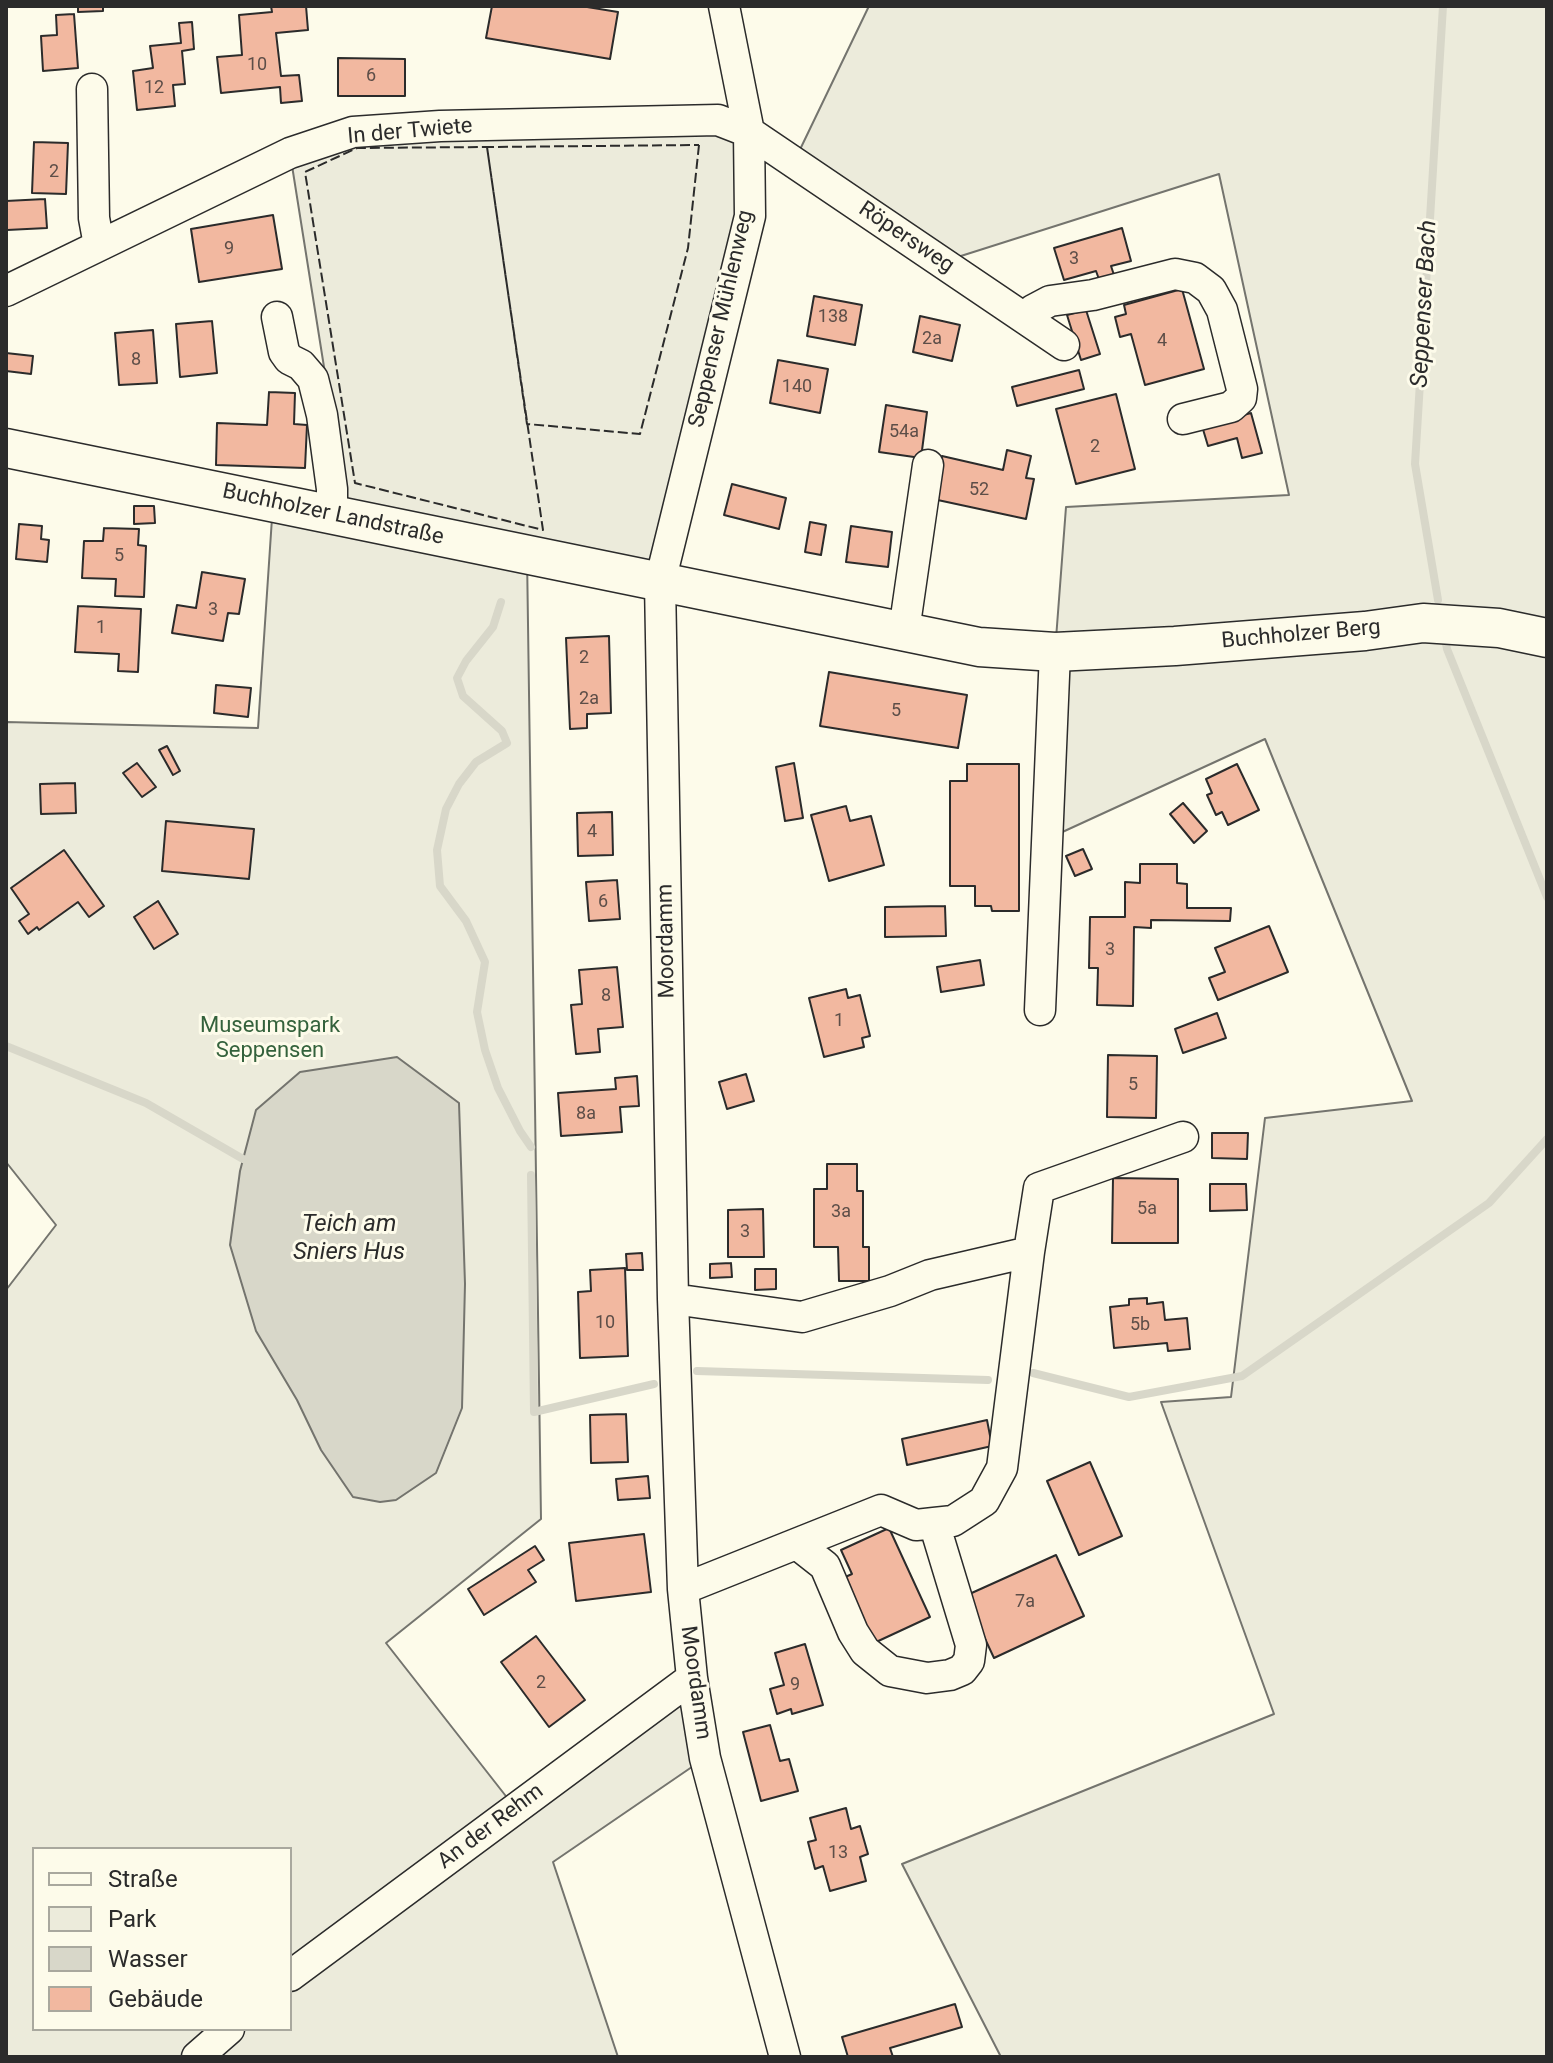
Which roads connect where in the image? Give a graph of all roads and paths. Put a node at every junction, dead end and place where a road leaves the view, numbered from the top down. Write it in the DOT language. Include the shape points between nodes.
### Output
graph roads {
  1 [pos="724,6"];
  2 [pos="92,89"];
  3 [pos="749,132"];
  4 [pos="99,245"];
  5 [pos="6,291"];
  6 [pos="277,317"];
  7 [pos="1025,318"];
  8 [pos="1064,345"];
  9 [pos="1183,419"];
  10 [pos="6,449"];
  11 [pos="928,465"];
  12 [pos="332,515"];
  13 [pos="660,582"];
  14 [pos="904,631"];
  15 [pos="1547,638"];
  16 [pos="1055,652"];
  17 [pos="1040,1010"];
  18 [pos="1183,1137"];
  19 [pos="1029,1252"];
  20 [pos="673,1299"];
  21 [pos="934,1523"];
  22 [pos="797,1544"];
  23 [pos="683,1589"];
  24 [pos="692,1678"];
  25 [pos="292,1975"];
  26 [pos="227,2031"];
  27 [pos="197,2057"];
  28 [pos="785,2057"];
  1 -- 3 [label="street, Seppenser Mühlenweg"];
  2 -- 4 [label="street"];
  3 -- 4 [label="street, In der Twiete" via="718,120 353,132 290,153"];
  3 -- 7 [label="street, Röpersweg"];
  3 -- 13 [label="street, Seppenser Mühlenweg" via="750,216"];
  4 -- 5 [label="street, In der Twiete"];
  6 -- 12 [label="street" via="284,352 313,379"];
  7 -- 8 [label="street, Röpersweg"];
  7 -- 9 [label="street" via="1050,301 1175,274 1195,278 1211,290 1222,310 1242,389 1231,407"];
  10 -- 12 [label="main road, Buchholzer Landstraße"];
  11 -- 14 [label="street"];
  12 -- 13 [label="main road, Buchholzer Landstraße"];
  13 -- 14 [label="main road, Buchholzer Berg"];
  13 -- 20 [label="street, Moordamm"];
  14 -- 16 [label="main road, Buchholzer Berg" via="979,647"];
  15 -- 16 [label="main road, Buchholzer Berg" via="1423,623"];
  16 -- 17 [label="street"];
  18 -- 19 [label="street" via="1039,1188"];
  19 -- 20 [label="street" via="930,1275 802,1317"];
  19 -- 21 [label="street" via="1002,1468 984,1501 953,1521"];
  20 -- 23 [label="street, Moordamm"];
  21 -- 22 [label="street" via="916,1525 881,1510"];
  21 -- 22 [label="street" via="971,1645 962,1670 938,1677 890,1671 865,1651 825,1566"];
  22 -- 23 [label="street"];
  23 -- 24 [label="street, Moordamm"];
  24 -- 25 [label="street, An der Rehm"];
  24 -- 28 [label="street, Moordamm" via="705,1758"];
  26 -- 27 [label="street"];
}
